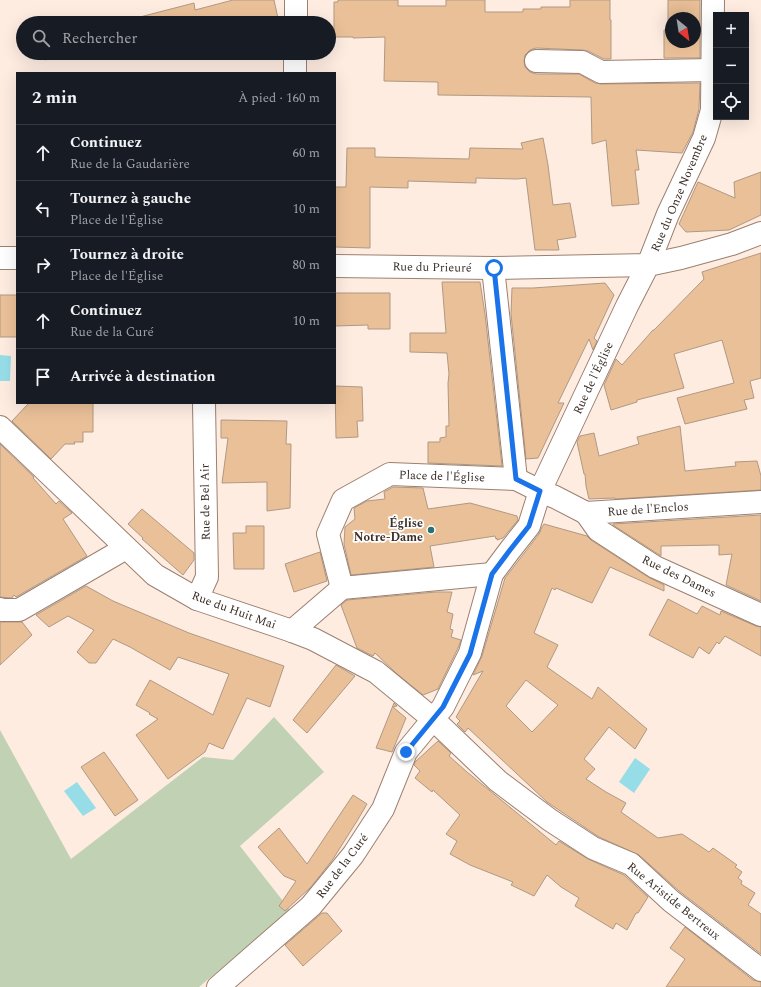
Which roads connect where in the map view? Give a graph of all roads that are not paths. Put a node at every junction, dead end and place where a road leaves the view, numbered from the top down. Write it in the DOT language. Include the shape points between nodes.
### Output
graph roads {
  1 [pos="296,0"];
  2 [pos="713,0"];
  3 [pos="296,16"];
  4 [pos="295,60"];
  5 [pos="536,61"];
  6 [pos="712,70"];
  7 [pos="295,72"];
  8 [pos="761,233"];
  9 [pos="0,258"];
  10 [pos="16,258"];
  11 [pos="648,265"];
  12 [pos="336,266"];
  13 [pos="494,268"];
  14 [pos="204,404"];
  15 [pos="0,427"];
  16 [pos="516,479"];
  17 [pos="540,491"];
  18 [pos="761,502"];
  19 [pos="586,513"];
  20 [pos="126,548"];
  21 [pos="492,574"];
  22 [pos="342,588"];
  23 [pos="197,599"];
  24 [pos="0,609"];
  25 [pos="761,614"];
  26 [pos="292,631"];
  27 [pos="433,719"];
  28 [pos="761,970"];
  29 [pos="218,987"];
  1 -- 3 [label="street"];
  2 -- 6 [label="street, Rue du Onze Novembre"];
  4 -- 7 [label="street"];
  5 -- 6 [label="street" via="582,62 601,72"];
  6 -- 11 [label="street, Rue du Onze Novembre" via="712,110 704,138 668,214"];
  8 -- 11 [label="street, Rue du Prieuré" via="732,244"];
  9 -- 10 [label="street"];
  11 -- 13 [label="street, Rue du Prieuré"];
  11 -- 17 [label="street, Rue de l'Église"];
  12 -- 13 [label="street, Rue du Prieuré"];
  13 -- 16 [label="street"];
  14 -- 23 [label="street, Rue de Bel Air" via="206,577"];
  15 -- 20 [label="street, Rue du Huit Mai"];
  16 -- 17 [label="street, Place de l'Église"];
  16 -- 22 [label="street, Place de l'Église" via="390,474 343,500 328,534"];
  17 -- 19 [label="street"];
  17 -- 21 [label="street" via="529,526"];
  18 -- 19 [label="street, Rue de l'Enclos"];
  19 -- 25 [label="street, Rue des Dames" via="598,530 655,567"];
  20 -- 23 [label="street, Rue du Huit Mai" via="155,575"];
  20 -- 24 [label="street" via="19,610"];
  21 -- 22 [label="street"];
  21 -- 27 [label="street" via="470,654 443,707"];
  22 -- 26 [label="street"];
  23 -- 26 [label="street, Rue du Huit Mai"];
  26 -- 27 [label="street, Rue du Huit Mai" via="313,639 376,672"];
  27 -- 28 [label="street, Rue Aristide Bertreux" via="498,781 544,816 593,848 631,864 671,901"];
  27 -- 29 [label="street, Rue de la Curé" via="406,752 382,809 353,855 311,906"];
}
